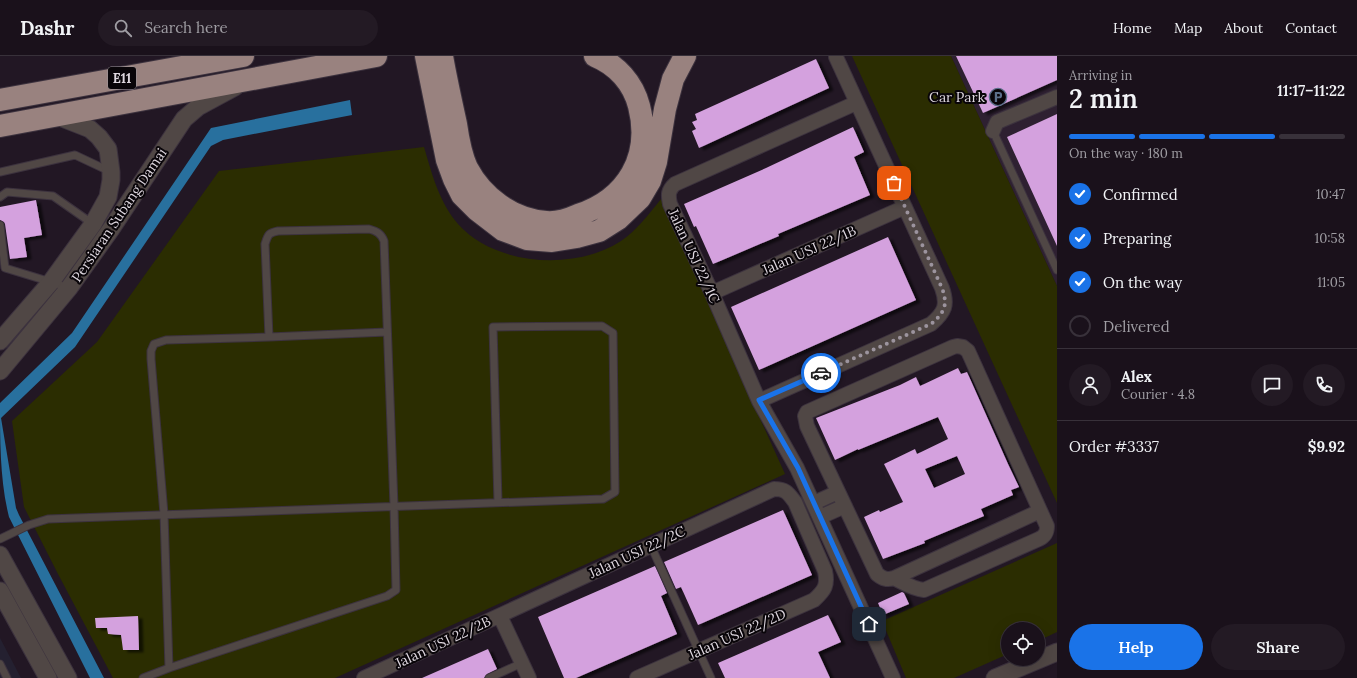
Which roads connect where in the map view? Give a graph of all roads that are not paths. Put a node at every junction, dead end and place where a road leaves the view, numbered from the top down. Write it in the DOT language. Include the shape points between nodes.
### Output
graph roads {
  1 [pos="243,56"];
  2 [pos="376,56"];
  3 [pos="426,56"];
  4 [pos="442,56"];
  5 [pos="595,56"];
  6 [pos="685,56"];
  7 [pos="836,57"];
  8 [pos="253,79"];
  9 [pos="1057,96"];
  10 [pos="0,100"];
  11 [pos="856,103"];
  12 [pos="57,116"];
  13 [pos="0,126"];
  14 [pos="993,131"];
  15 [pos="0,172"];
  16 [pos="112,172"];
  17 [pos="0,197"];
  18 [pos="483,204"];
  19 [pos="905,207"];
  20 [pos="0,225"];
  21 [pos="102,227"];
  22 [pos="1057,270"];
  23 [pos="51,282"];
  24 [pos="69,288"];
  25 [pos="712,293"];
  26 [pos="387,332"];
  27 [pos="269,337"];
  28 [pos="0,341"];
  29 [pos="0,371"];
  30 [pos="759,400"];
  31 [pos="838,492"];
  32 [pos="498,502"];
  33 [pos="814,503"];
  34 [pos="394,506"];
  35 [pos="845,506"];
  36 [pos="1040,511"];
  37 [pos="164,514"];
  38 [pos="820,517"];
  39 [pos="0,539"];
  40 [pos="651,546"];
  41 [pos="0,555"];
  42 [pos="894,578"];
  43 [pos="827,579"];
  44 [pos="0,591"];
  45 [pos="500,616"];
  46 [pos="699,651"];
  47 [pos="1057,652"];
  48 [pos="522,663"];
  49 [pos="0,664"];
  50 [pos="169,668"];
  51 [pos="380,675"];
  52 [pos="7,678"];
  53 [pos="48,678"];
  54 [pos="68,678"];
  55 [pos="143,678"];
  56 [pos="364,678"];
  57 [pos="488,678"];
  58 [pos="529,678"];
  59 [pos="637,678"];
  60 [pos="711,678"];
  61 [pos="893,678"];
  62 [pos="995,678"];
  1 -- 10 [label="highway, E11"];
  2 -- 8 [label="highway, E11"];
  3 -- 18 [label="highway" via="447,160 454,179 462,195"];
  4 -- 18 [label="highway" via="459,141 466,166 477,184"];
  5 -- 18 [label="highway" via="608,61 626,78 639,106 642,141 638,162 627,182 610,200 569,219 547,222"];
  6 -- 18 [label="highway" via="673,79 650,181 640,198 618,219 598,231 577,237 552,241 527,239 503,230"];
  7 -- 11 [label="street"];
  8 -- 12 [label="highway, E11"];
  8 -- 21 [label="street, Persiaran Subang Damai" via="198,107 184,119"];
  9 -- 14 [label="street" via="997,122"];
  11 -- 19 [label="street"];
  11 -- 25 [label="street, Jalan USJ 22/1C" via="670,188 670,204"];
  12 -- 13 [label="highway, E11"];
  12 -- 16 [label="street, Persiaran Subang Damai" via="90,129 99,137 108,149"];
  14 -- 22 [label="lane"];
  15 -- 16 [label="lane" via="75,155"];
  16 -- 21 [label="street, Persiaran Subang Damai"];
  17 -- 21 [label="lane" via="7,192 53,196"];
  19 -- 25 [label="street, Jalan USJ 22/1B"];
  19 -- 30 [label="street" via="945,296 946,304 939,318 931,324"];
  20 -- 23 [label="lane" via="5,268"];
  21 -- 23 [label="street, Persiaran Subang Damai"];
  21 -- 24 [label="street, Persiaran Subang Damai"];
  23 -- 24 [label="lane"];
  23 -- 28 [label="street, Persiaran Subang Damai"];
  24 -- 29 [label="street, Persiaran Subang Damai"];
  25 -- 30 [label="street, Jalan USJ 22/1C"];
  26 -- 27 [label="lane"];
  26 -- 27 [label="lane" via="384,240 377,232 369,229 278,231 272,232 265,244"];
  26 -- 34 [label="lane"];
  27 -- 37 [label="lane" via="166,340 154,344 151,359"];
  30 -- 33 [label="street, Jalan USJ 22/1C" via="788,450"];
  31 -- 33 [label="street"];
  31 -- 35 [label="street"];
  31 -- 36 [label="street" via="807,426 808,412 958,346 968,351"];
  32 -- 32 [label="lane" via="493,327 602,326 613,333 615,492 603,499"];
  32 -- 34 [label="lane"];
  33 -- 38 [label="street, Jalan USJ 22/1C"];
  34 -- 37 [label="lane"];
  34 -- 50 [label="lane" via="397,586 393,594"];
  35 -- 38 [label="street"];
  35 -- 42 [label="street" via="877,574 888,580"];
  36 -- 42 [label="street"];
  36 -- 42 [label="street" via="1047,532 1039,539 924,590"];
  37 -- 39 [label="lane" via="48,519 29,524"];
  37 -- 50 [label="lane"];
  38 -- 61 [label="street, Jalan USJ 22/1C"];
  40 -- 43 [label="street, Jalan USJ 22/2C" via="774,489 783,489 795,502"];
  40 -- 45 [label="street, Jalan USJ 22/2C"];
  40 -- 46 [label="lane"];
  41 -- 54 [label="street"];
  43 -- 46 [label="street, Jalan USJ 22/2D" via="826,586 814,600"];
  44 -- 53 [label="street"];
  45 -- 48 [label="street"];
  45 -- 51 [label="street, Jalan USJ 22/2B"];
  46 -- 59 [label="street, Jalan USJ 22/2D"];
  46 -- 60 [label="lane"];
  47 -- 62 [label="street"];
  48 -- 57 [label="lane"];
  48 -- 58 [label="street"];
  49 -- 52 [label="lane"];
  50 -- 55 [label="lane"];
  51 -- 56 [label="street, Jalan USJ 22/2B"];
}
